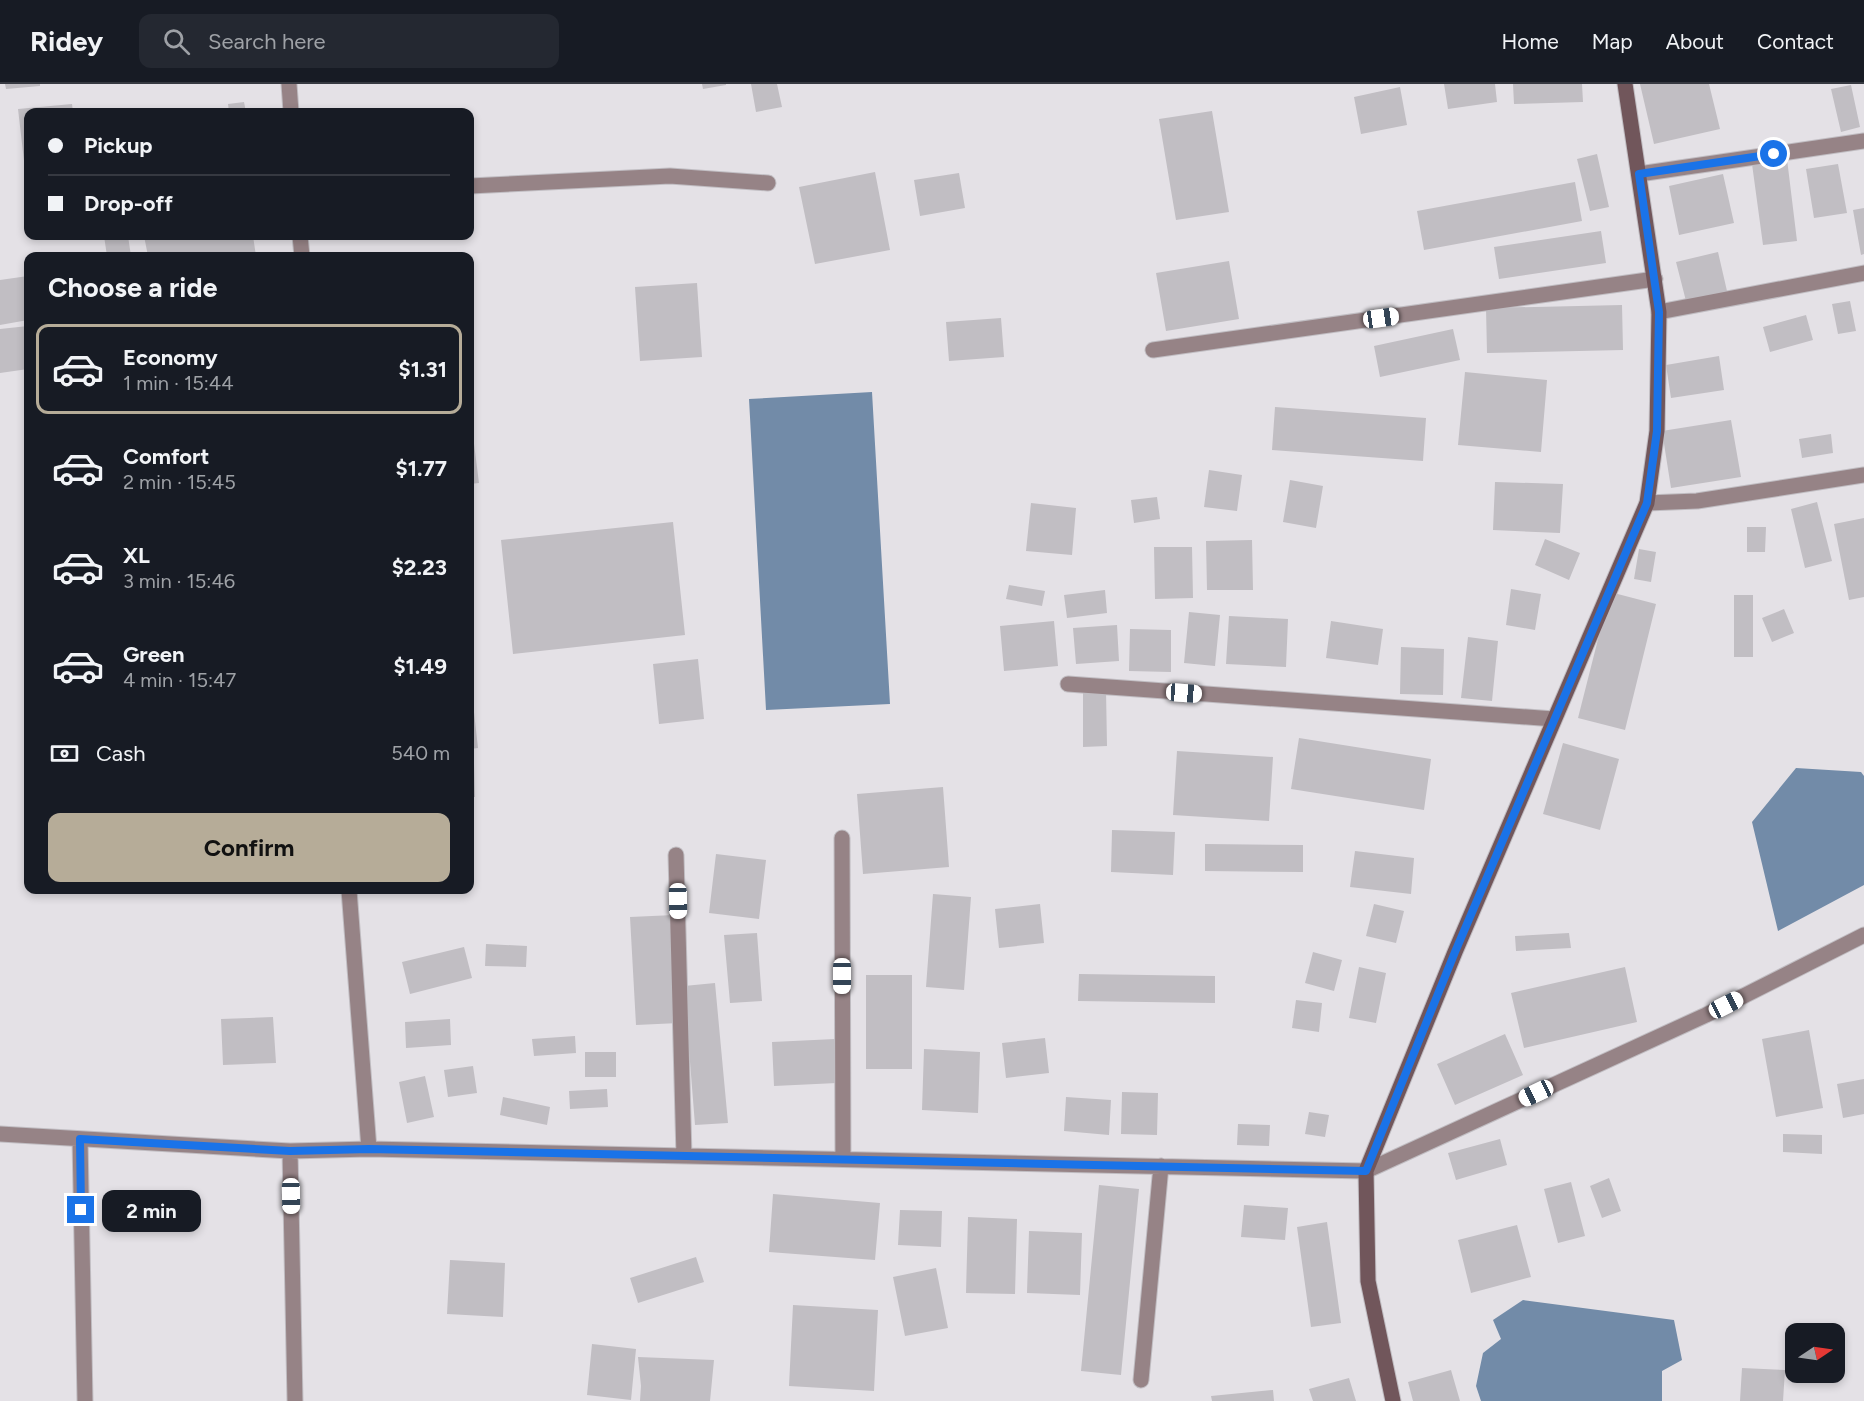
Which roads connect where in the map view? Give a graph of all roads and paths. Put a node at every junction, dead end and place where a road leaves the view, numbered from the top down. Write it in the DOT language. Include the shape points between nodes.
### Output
graph roads {
  1 [pos="289,84"];
  2 [pos="1625,84"];
  3 [pos="291,108"];
  4 [pos="1864,141"];
  5 [pos="1639,174"];
  6 [pos="768,183"];
  7 [pos="474,186"];
  8 [pos="1864,273"];
  9 [pos="1655,279"];
  10 [pos="1659,312"];
  11 [pos="1153,350"];
  12 [pos="1864,475"];
  13 [pos="1647,503"];
  14 [pos="1068,684"];
  15 [pos="1554,719"];
  16 [pos="842,838"];
  17 [pos="676,855"];
  18 [pos="349,894"];
  19 [pos="1864,934"];
  20 [pos="0,1134"];
  21 [pos="80,1139"];
  22 [pos="369,1149"];
  23 [pos="290,1151"];
  24 [pos="684,1156"];
  25 [pos="843,1160"];
  26 [pos="1161,1166"];
  27 [pos="1366,1171"];
  28 [pos="1141,1380"];
  29 [pos="85,1401"];
  30 [pos="295,1401"];
  31 [pos="1393,1401"];
  1 -- 3 [label="street"];
  2 -- 5 [label="main road"];
  4 -- 5 [label="street"];
  5 -- 9 [label="main road"];
  6 -- 7 [label="street" via="670,176"];
  8 -- 10 [label="street"];
  9 -- 10 [label="main road"];
  9 -- 11 [label="street"];
  10 -- 13 [label="main road" via="1657,431"];
  12 -- 13 [label="street" via="1697,501"];
  13 -- 15 [label="main road"];
  14 -- 15 [label="street"];
  15 -- 27 [label="main road"];
  16 -- 25 [label="street"];
  17 -- 24 [label="street"];
  18 -- 22 [label="street"];
  19 -- 27 [label="street" via="1706,1015"];
  20 -- 21 [label="street"];
  21 -- 23 [label="street"];
  21 -- 29 [label="street"];
  22 -- 23 [label="street"];
  22 -- 24 [label="street"];
  23 -- 30 [label="street"];
  24 -- 25 [label="street"];
  25 -- 26 [label="street"];
  26 -- 27 [label="street"];
  26 -- 28 [label="street"];
  27 -- 31 [label="main road" via="1368,1281"];
}
